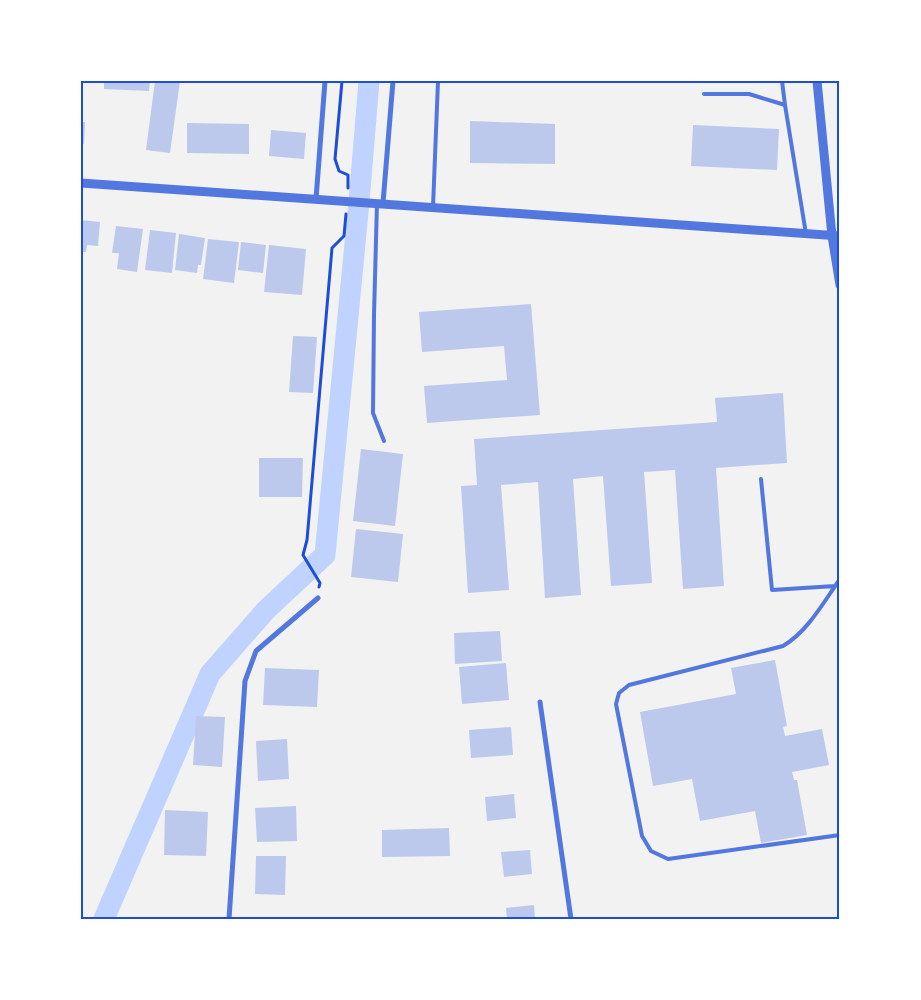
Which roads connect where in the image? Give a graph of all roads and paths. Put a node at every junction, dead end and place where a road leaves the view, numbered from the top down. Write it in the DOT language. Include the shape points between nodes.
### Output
graph roads {
  1 [pos="325,81"];
  2 [pos="342,81"];
  3 [pos="393,81"];
  4 [pos="438,81"];
  5 [pos="782,81"];
  6 [pos="816,81"];
  7 [pos="704,94"];
  8 [pos="785,104"];
  9 [pos="81,183"];
  10 [pos="316,198"];
  11 [pos="348,200"];
  12 [pos="380,203"];
  13 [pos="433,207"];
  14 [pos="806,234"];
  15 [pos="836,236"];
  16 [pos="840,285"];
  17 [pos="384,441"];
  18 [pos="760,479"];
  19 [pos="840,579"];
  20 [pos="320,583"];
  21 [pos="835,586"];
  22 [pos="318,598"];
  23 [pos="540,702"];
  24 [pos="840,835"];
  25 [pos="229,919"];
  26 [pos="571,919"];
  1 -- 10 [label="street"];
  2 -- 11 [label="path" via="334,159 339,171 348,175"];
  3 -- 12 [label="street"];
  4 -- 13 [label="lane"];
  5 -- 8 [label="lane"];
  6 -- 15 [label="street"];
  7 -- 8 [label="lane" via="749,94"];
  8 -- 14 [label="lane"];
  9 -- 10 [label="street"];
  10 -- 11 [label="street"];
  11 -- 12 [label="street"];
  11 -- 20 [label="path" via="344,236 332,248 303,555"];
  12 -- 13 [label="street"];
  12 -- 17 [label="lane" via="373,413"];
  13 -- 14 [label="street"];
  14 -- 15 [label="street"];
  15 -- 16 [label="street"];
  18 -- 21 [label="lane" via="772,590"];
  19 -- 21 [label="lane"];
  21 -- 24 [label="lane" via="806,627 782,646 630,685 619,693 616,704 642,836 652,851 668,859"];
  22 -- 25 [label="street" via="256,651 245,681"];
  23 -- 26 [label="street"];
}
